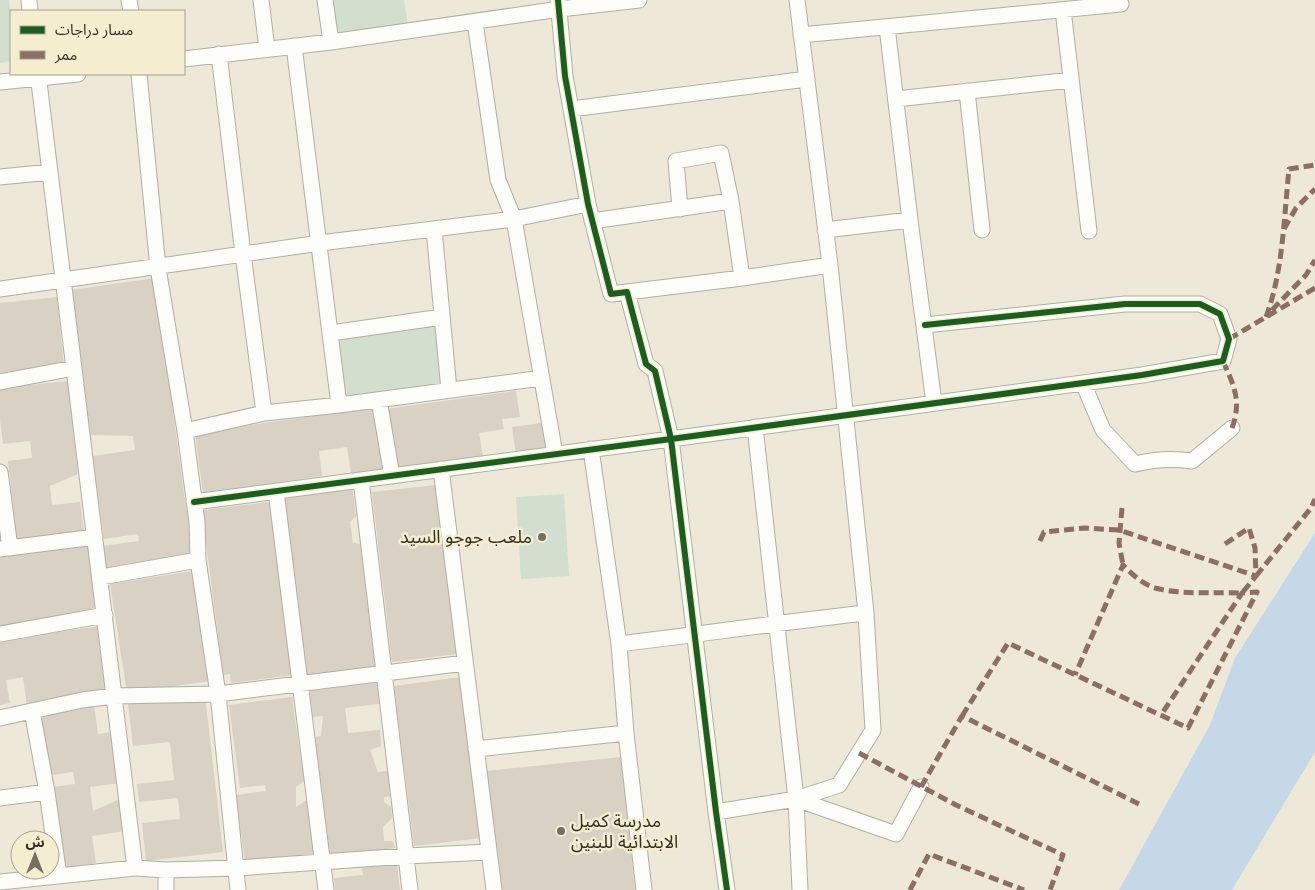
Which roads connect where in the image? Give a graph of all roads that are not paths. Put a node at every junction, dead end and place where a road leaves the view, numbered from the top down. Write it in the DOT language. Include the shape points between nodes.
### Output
graph roads {
  1 [pos="261,0"];
  2 [pos="325,0"];
  3 [pos="640,0"];
  4 [pos="797,0"];
  5 [pos="1120,4"];
  6 [pos="559,5"];
  7 [pos="1017,7"];
  8 [pos="1062,10"];
  9 [pos="475,22"];
  10 [pos="887,27"];
  11 [pos="801,36"];
  12 [pos="331,42"];
  13 [pos="294,46"];
  14 [pos="267,49"];
  15 [pos="219,54"];
  16 [pos="185,59"];
  17 [pos="58,75"];
  18 [pos="139,75"];
  19 [pos="38,76"];
  20 [pos="806,79"];
  21 [pos="1071,80"];
  22 [pos="0,82"];
  23 [pos="967,91"];
  24 [pos="896,99"];
  25 [pos="571,109"];
  26 [pos="50,172"];
  27 [pos="0,177"];
  28 [pos="731,202"];
  29 [pos="588,204"];
  30 [pos="680,209"];
  31 [pos="514,219"];
  32 [pos="910,220"];
  33 [pos="592,221"];
  34 [pos="434,229"];
  35 [pos="826,230"];
  36 [pos="982,230"];
  37 [pos="1088,231"];
  38 [pos="320,243"];
  39 [pos="243,254"];
  40 [pos="830,265"];
  41 [pos="158,268"];
  42 [pos="742,278"];
  43 [pos="64,281"];
  44 [pos="0,289"];
  45 [pos="628,292"];
  46 [pos="442,317"];
  47 [pos="925,325"];
  48 [pos="331,333"];
  49 [pos="74,368"];
  50 [pos="542,378"];
  51 [pos="0,382"];
  52 [pos="1083,383"];
  53 [pos="449,390"];
  54 [pos="379,400"];
  55 [pos="934,403"];
  56 [pos="339,405"];
  57 [pos="264,413"];
  58 [pos="845,415"];
  59 [pos="755,427"];
  60 [pos="1232,428"];
  61 [pos="185,431"];
  62 [pos="671,439"];
  63 [pos="591,449"];
  64 [pos="555,454"];
  65 [pos="441,469"];
  66 [pos="0,472"];
  67 [pos="392,476"];
  68 [pos="361,480"];
  69 [pos="276,491"];
  70 [pos="194,502"];
  71 [pos="95,538"];
  72 [pos="5,549"];
  73 [pos="198,560"];
  74 [pos="101,577"];
  75 [pos="866,613"];
  76 [pos="104,616"];
  77 [pos="776,623"];
  78 [pos="0,634"];
  79 [pos="694,635"];
  80 [pos="619,644"];
  81 [pos="465,663"];
  82 [pos="384,672"];
  83 [pos="300,682"];
  84 [pos="218,694"];
  85 [pos="114,696"];
  86 [pos="32,711"];
  87 [pos="0,718"];
  88 [pos="626,734"];
  89 [pos="476,749"];
  90 [pos="921,787"];
  91 [pos="47,792"];
  92 [pos="0,798"];
  93 [pos="796,799"];
  94 [pos="716,812"];
  95 [pos="52,830"];
  96 [pos="489,852"];
  97 [pos="406,856"];
  98 [pos="322,862"];
  99 [pos="136,868"];
  100 [pos="237,868"];
  101 [pos="166,870"];
  102 [pos="60,876"];
  103 [pos="47,880"];
  104 [pos="0,882"];
  105 [pos="35,884"];
  106 [pos="166,890"];
  107 [pos="238,890"];
  108 [pos="326,890"];
  109 [pos="410,890"];
  110 [pos="494,890"];
  111 [pos="644,890"];
  112 [pos="727,890"];
  113 [pos="800,890"];
  1 -- 14 [label="street"];
  2 -- 12 [label="street"];
  3 -- 6 [label="street"];
  4 -- 11 [label="street"];
  5 -- 8 [label="street"];
  6 -- 9 [label="street"];
  6 -- 25 [label="street"];
  7 -- 8 [label="street"];
  7 -- 10 [label="street"];
  8 -- 21 [label="street"];
  9 -- 12 [label="street"];
  9 -- 31 [label="street" via="498,180"];
  10 -- 11 [label="street"];
  10 -- 24 [label="street"];
  11 -- 20 [label="street"];
  12 -- 13 [label="street"];
  13 -- 14 [label="street"];
  13 -- 38 [label="street"];
  14 -- 15 [label="street"];
  15 -- 16 [label="street"];
  15 -- 39 [label="street"];
  17 -- 19 [label="street"];
  18 -- 41 [label="street"];
  19 -- 22 [label="street"];
  19 -- 26 [label="street"];
  20 -- 25 [label="street"];
  20 -- 35 [label="street"];
  21 -- 23 [label="street"];
  21 -- 37 [label="street"];
  23 -- 24 [label="street"];
  23 -- 36 [label="street"];
  24 -- 32 [label="street"];
  25 -- 29 [label="street"];
  26 -- 27 [label="street"];
  26 -- 43 [label="street"];
  28 -- 30 [label="street"];
  28 -- 30 [label="street" via="721,153 676,161"];
  28 -- 42 [label="street"];
  29 -- 31 [label="street"];
  29 -- 33 [label="street"];
  30 -- 33 [label="street"];
  31 -- 34 [label="street"];
  31 -- 50 [label="street"];
  32 -- 35 [label="street"];
  32 -- 47 [label="street"];
  33 -- 45 [label="street" via="611,294"];
  34 -- 38 [label="street"];
  34 -- 46 [label="street"];
  35 -- 40 [label="street"];
  38 -- 39 [label="street"];
  38 -- 48 [label="street"];
  39 -- 41 [label="street"];
  39 -- 57 [label="street"];
  40 -- 42 [label="street"];
  40 -- 58 [label="street"];
  41 -- 43 [label="street"];
  41 -- 61 [label="street"];
  42 -- 45 [label="street"];
  43 -- 44 [label="street"];
  43 -- 49 [label="street"];
  45 -- 62 [label="street" via="646,364 655,371"];
  46 -- 48 [label="street"];
  46 -- 53 [label="street"];
  47 -- 52 [label="street" via="1125,304 1200,304 1220,314 1228,339 1223,361"];
  47 -- 55 [label="street"];
  48 -- 56 [label="street"];
  49 -- 51 [label="street"];
  49 -- 71 [label="street"];
  50 -- 53 [label="street"];
  50 -- 64 [label="street"];
  52 -- 55 [label="street"];
  52 -- 60 [label="street" via="1103,430 1135,464 1173,458 1192,461"];
  53 -- 54 [label="street"];
  54 -- 56 [label="street"];
  54 -- 67 [label="street"];
  55 -- 58 [label="street"];
  56 -- 57 [label="street"];
  57 -- 61 [label="street"];
  58 -- 59 [label="street"];
  58 -- 75 [label="street"];
  59 -- 62 [label="street"];
  59 -- 77 [label="street"];
  61 -- 70 [label="street"];
  62 -- 63 [label="street"];
  62 -- 79 [label="street"];
  63 -- 64 [label="street"];
  63 -- 80 [label="street"];
  64 -- 65 [label="street"];
  65 -- 67 [label="street"];
  65 -- 81 [label="street"];
  66 -- 72 [label="street"];
  67 -- 68 [label="street"];
  68 -- 69 [label="street"];
  68 -- 82 [label="street"];
  69 -- 70 [label="street"];
  69 -- 83 [label="street"];
  70 -- 73 [label="street"];
  71 -- 72 [label="street"];
  71 -- 74 [label="street"];
  73 -- 74 [label="street"];
  73 -- 84 [label="street"];
  74 -- 76 [label="street"];
  75 -- 77 [label="street"];
  75 -- 93 [label="street" via="873,730 839,785"];
  76 -- 78 [label="street"];
  76 -- 85 [label="street"];
  77 -- 79 [label="street"];
  77 -- 93 [label="street"];
  79 -- 80 [label="street"];
  79 -- 94 [label="street"];
  80 -- 88 [label="street"];
  81 -- 82 [label="street"];
  81 -- 89 [label="street"];
  82 -- 83 [label="street"];
  82 -- 97 [label="street"];
  83 -- 84 [label="street"];
  83 -- 98 [label="street"];
  84 -- 85 [label="street"];
  84 -- 100 [label="street"];
  85 -- 86 [label="street"];
  85 -- 99 [label="street"];
  86 -- 87 [label="street"];
  86 -- 91 [label="street"];
  88 -- 89 [label="street"];
  88 -- 111 [label="street"];
  89 -- 96 [label="street"];
  90 -- 93 [label="street" via="896,834"];
  91 -- 92 [label="street"];
  91 -- 95 [label="street"];
  93 -- 94 [label="street"];
  93 -- 113 [label="street"];
  94 -- 112 [label="street"];
  96 -- 97 [label="street"];
  96 -- 110 [label="street"];
  97 -- 98 [label="street"];
  97 -- 109 [label="street"];
  98 -- 100 [label="street"];
  98 -- 108 [label="street"];
  99 -- 101 [label="street"];
  99 -- 102 [label="street"];
  100 -- 101 [label="street"];
  100 -- 107 [label="street"];
  101 -- 106 [label="street"];
  103 -- 105 [label="street"];
  104 -- 105 [label="street"];
}
